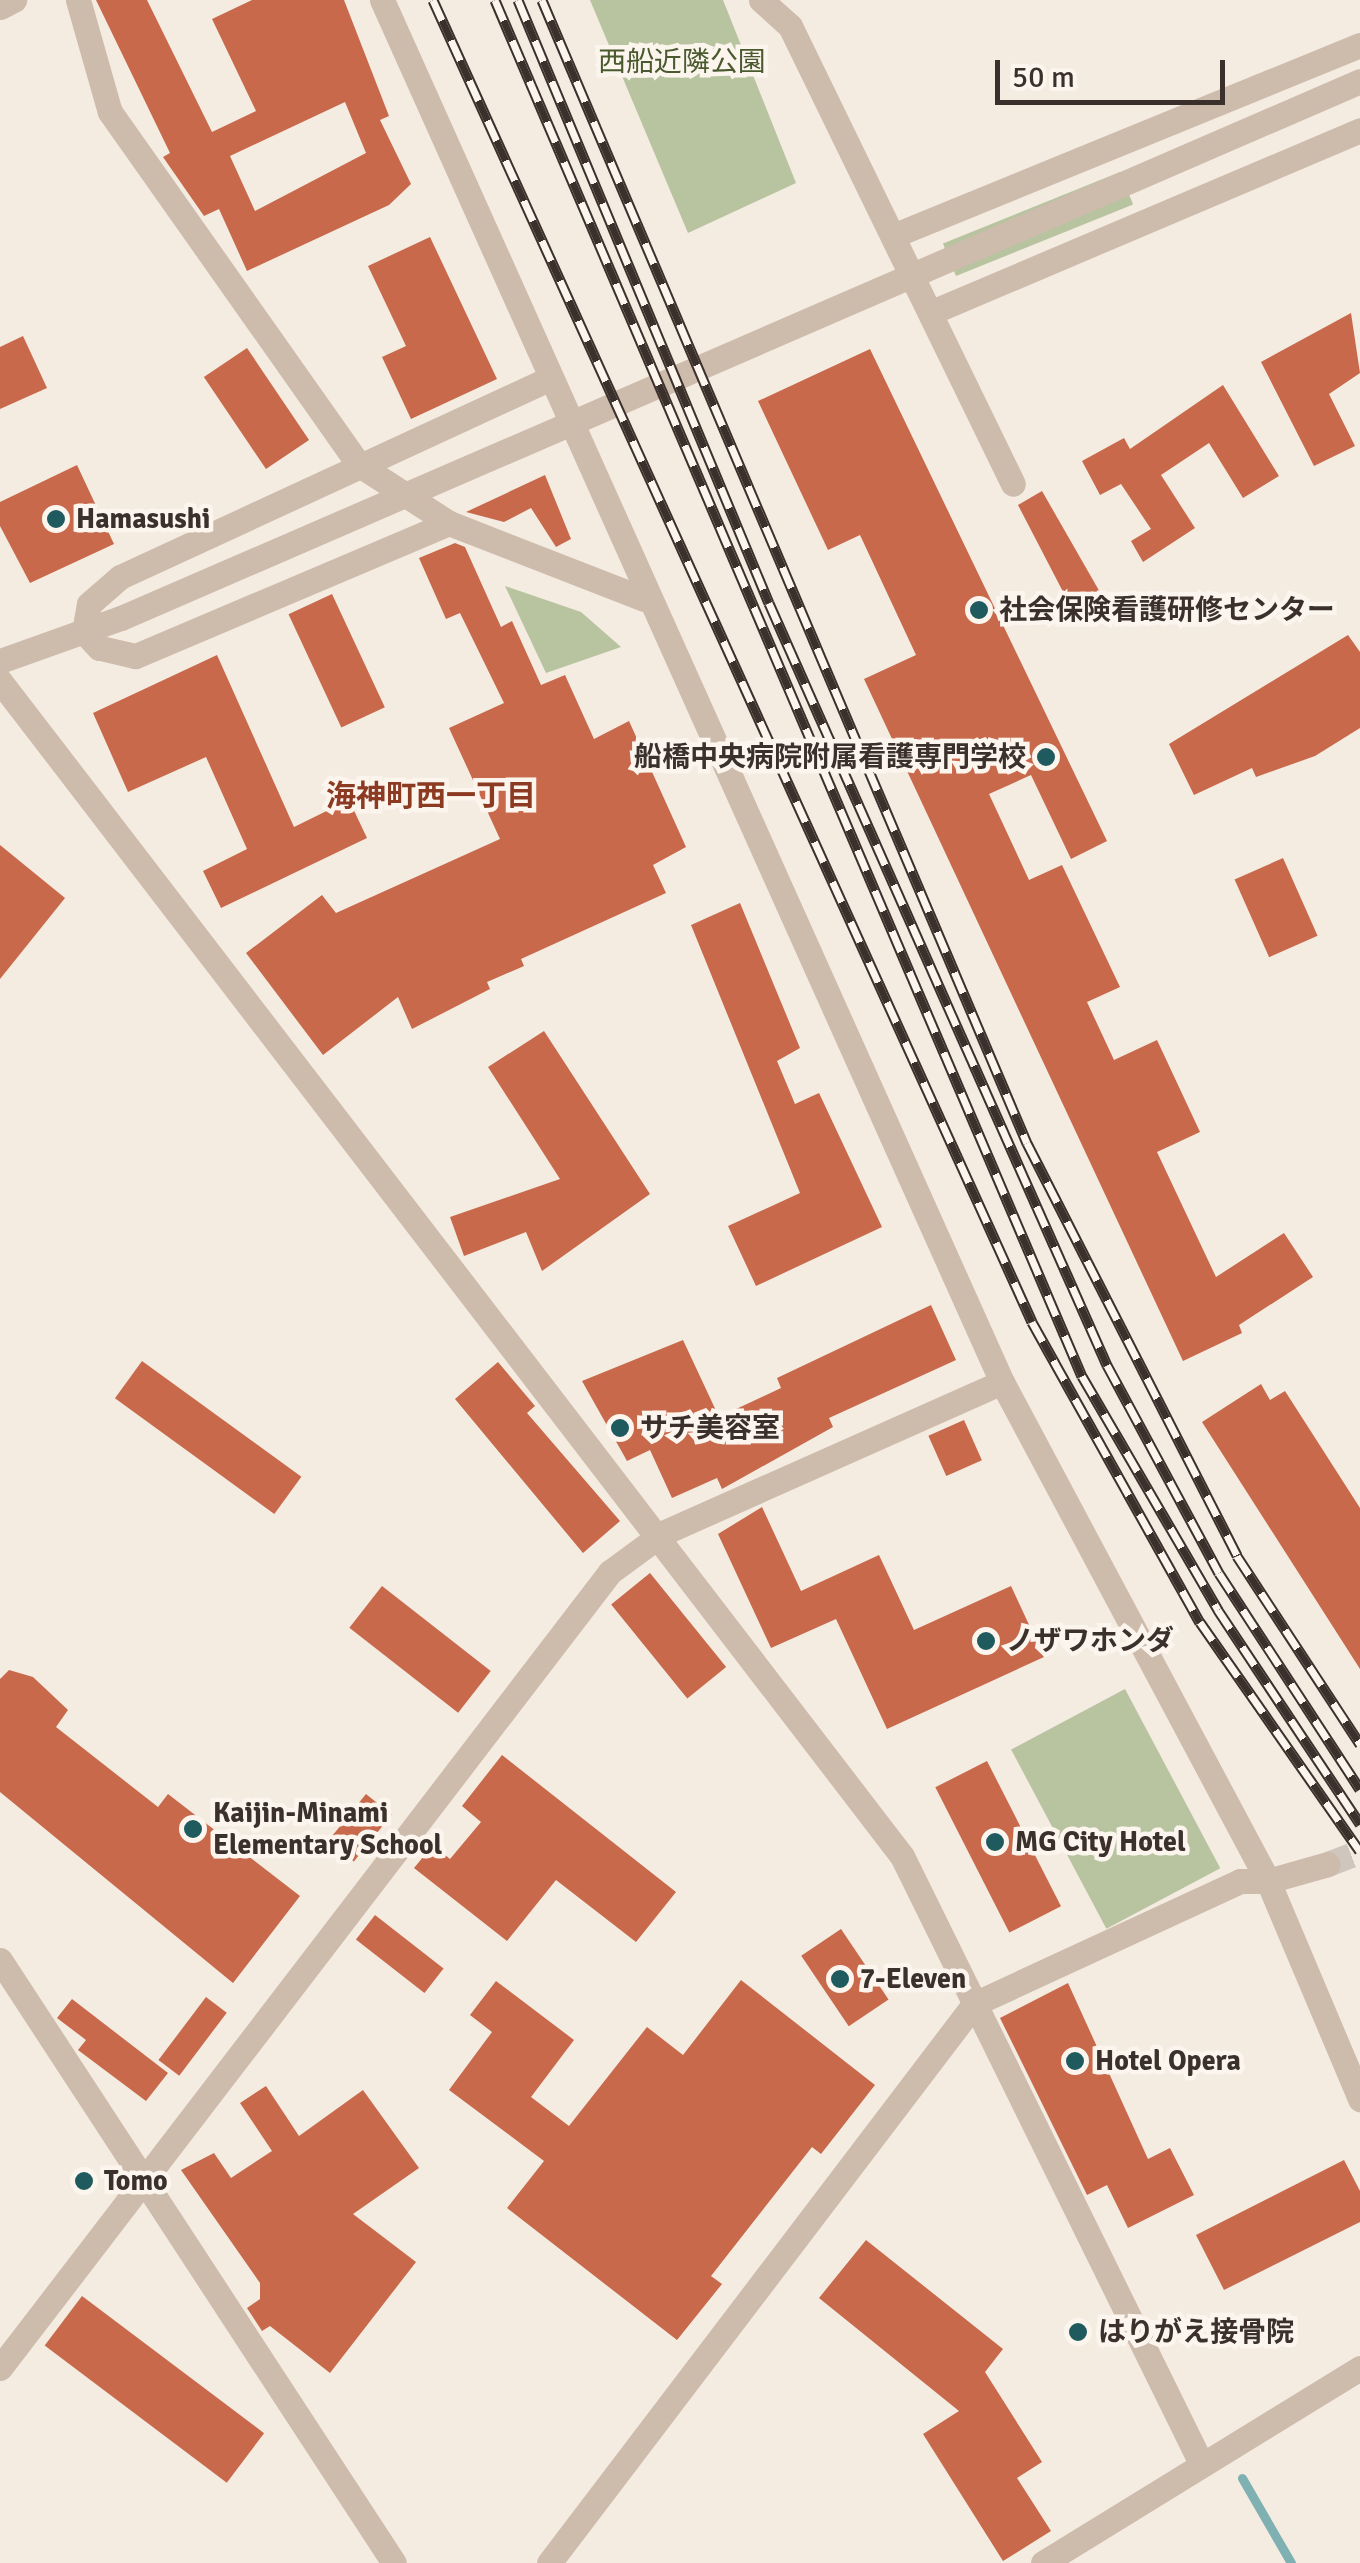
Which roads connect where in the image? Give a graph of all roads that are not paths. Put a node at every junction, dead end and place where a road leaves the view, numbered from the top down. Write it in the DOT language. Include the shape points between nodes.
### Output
graph roads {
  1 [pos="14,0"];
  2 [pos="78,0"];
  3 [pos="382,0"];
  4 [pos="761,0"];
  5 [pos="0,7"];
  6 [pos="1360,45"];
  7 [pos="1353,84"];
  8 [pos="1360,130"];
  9 [pos="895,234"];
  10 [pos="932,312"];
  11 [pos="547,380"];
  12 [pos="358,464"];
  13 [pos="1013,484"];
  14 [pos="450,523"];
  15 [pos="644,599"];
  16 [pos="84,632"];
  17 [pos="0,662"];
  18 [pos="0,681"];
  19 [pos="1002,1382"];
  20 [pos="663,1533"];
  21 [pos="1328,1864"];
  22 [pos="1268,1881"];
  23 [pos="0,1960"];
  24 [pos="974,2004"];
  25 [pos="1360,2099"];
  26 [pos="142,2184"];
  27 [pos="1,2364"];
  28 [pos="1360,2368"];
  29 [pos="1199,2459"];
  30 [pos="394,2563"];
  31 [pos="549,2563"];
  32 [pos="1043,2563"];
  1 -- 5 [label="street"];
  2 -- 12 [label="street" via="110,112"];
  3 -- 11 [label="street"];
  4 -- 9 [label="street" via="790,26"];
  6 -- 9 [label="street"];
  7 -- 16 [label="street"];
  8 -- 10 [label="street"];
  9 -- 10 [label="street"];
  10 -- 13 [label="street"];
  11 -- 12 [label="street"];
  11 -- 15 [label="street"];
  12 -- 14 [label="street"];
  12 -- 16 [label="street" via="101,589"];
  14 -- 15 [label="street"];
  14 -- 16 [label="street" via="135,656 99,648"];
  15 -- 19 [label="street"];
  16 -- 17 [label="street"];
  18 -- 20 [label="street"];
  19 -- 20 [label="street"];
  19 -- 22 [label="street"];
  20 -- 24 [label="street" via="902,1856"];
  20 -- 26 [label="street" via="610,1572"];
  21 -- 22 [label="street"];
  22 -- 24 [label="street" via="1240,1881"];
  22 -- 25 [label="street"];
  23 -- 26 [label="street"];
  24 -- 29 [label="street"];
  24 -- 31 [label="street"];
  26 -- 27 [label="street"];
  26 -- 30 [label="street"];
  28 -- 29 [label="street"];
  29 -- 32 [label="street"];
}
